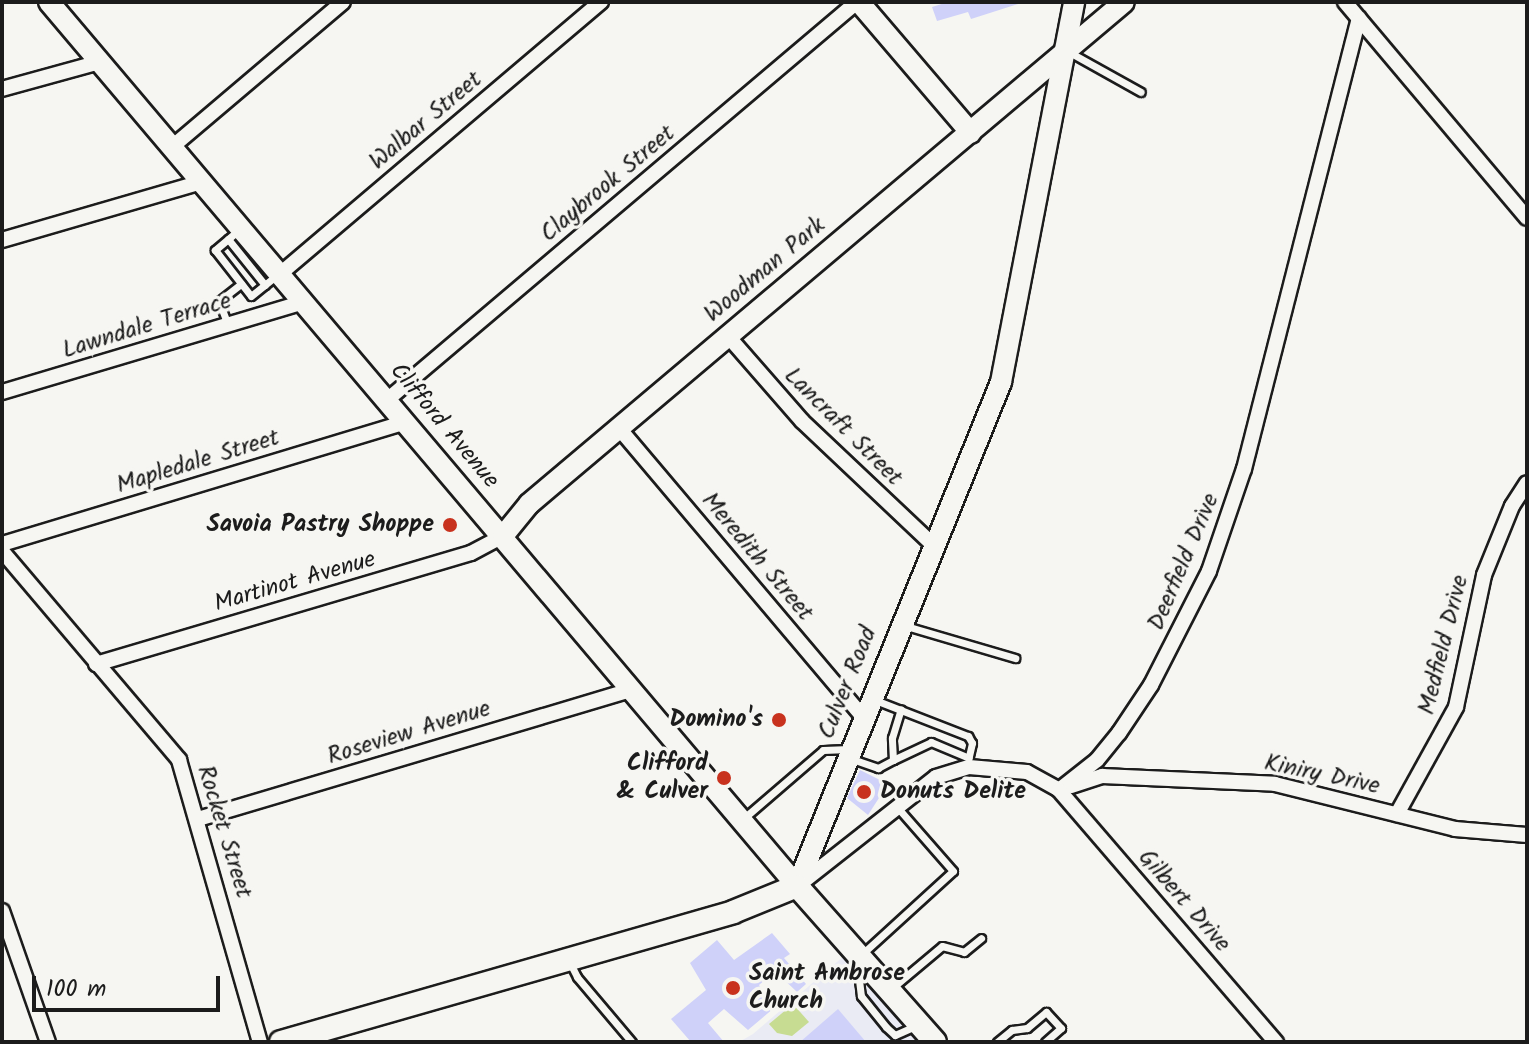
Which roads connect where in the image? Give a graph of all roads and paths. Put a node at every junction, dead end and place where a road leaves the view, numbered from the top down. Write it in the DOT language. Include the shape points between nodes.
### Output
graph roads {
  1 [pos="49,2"];
  2 [pos="343,2"];
  3 [pos="601,2"];
  4 [pos="858,2"];
  5 [pos="1074,2"];
  6 [pos="1124,2"];
  7 [pos="1345,2"];
  8 [pos="1359,18"];
  9 [pos="1067,51"];
  10 [pos="100,62"];
  11 [pos="2,89"];
  12 [pos="1141,92"];
  13 [pos="971,133"];
  14 [pos="172,147"];
  15 [pos="202,182"];
  16 [pos="1527,218"];
  17 [pos="235,234"];
  18 [pos="2,240"];
  19 [pos="272,279"];
  20 [pos="241,284"];
  21 [pos="304,302"];
  22 [pos="228,325"];
  23 [pos="727,335"];
  24 [pos="2,392"];
  25 [pos="387,400"];
  26 [pos="406,422"];
  27 [pos="618,427"];
  28 [pos="1527,483"];
  29 [pos="503,536"];
  30 [pos="2,544"];
  31 [pos="933,545"];
  32 [pos="2,551"];
  33 [pos="900,624"];
  34 [pos="1015,658"];
  35 [pos="96,664"];
  36 [pos="633,689"];
  37 [pos="866,707"];
  38 [pos="901,709"];
  39 [pos="848,753"];
  40 [pos="893,760"];
  41 [pos="972,761"];
  42 [pos="1059,790"];
  43 [pos="897,806"];
  44 [pos="1397,814"];
  45 [pos="198,819"];
  46 [pos="742,820"];
  47 [pos="1527,835"];
  48 [pos="797,886"];
  49 [pos="2,911"];
  50 [pos="981,938"];
  51 [pos="568,957"];
  52 [pos="865,961"];
  53 [pos="890,989"];
  54 [pos="919,1023"];
  55 [pos="898,1038"];
  56 [pos="48,1042"];
  57 [pos="260,1042"];
  58 [pos="281,1042"];
  59 [pos="632,1042"];
  60 [pos="935,1042"];
  61 [pos="997,1042"];
  62 [pos="1045,1042"];
  63 [pos="1276,1042"];
  1 -- 10 [label="main road, Clifford Avenue"];
  2 -- 14 [label="street"];
  3 -- 19 [label="street, Walbar Street"];
  4 -- 13 [label="main road"];
  4 -- 25 [label="street, Claybrook Street"];
  5 -- 9 [label="main road, Culver Road"];
  6 -- 9 [label="main road"];
  7 -- 8 [label="street"];
  8 -- 16 [label="street"];
  8 -- 42 [label="street, Deerfield Drive" via="1244,469 1209,571 1151,685 1119,733 1097,760"];
  9 -- 12 [label="lane"];
  9 -- 13 [label="main road, Woodman Park"];
  9 -- 31 [label="main road, Culver Road" via="1001,382"];
  10 -- 11 [label="street"];
  10 -- 14 [label="main road, Clifford Avenue"];
  13 -- 23 [label="main road, Woodman Park"];
  14 -- 15 [label="main road, Clifford Avenue"];
  15 -- 17 [label="main road, Clifford Avenue"];
  15 -- 18 [label="street"];
  17 -- 19 [label="main road, Clifford Avenue"];
  17 -- 20 [label="lane" via="215,250"];
  19 -- 20 [label="lane" via="251,296"];
  19 -- 21 [label="main road, Clifford Avenue"];
  20 -- 22 [label="lane" via="219,301"];
  21 -- 22 [label="street, Lawndale Terrace"];
  21 -- 25 [label="main road, Clifford Avenue"];
  22 -- 24 [label="street, Lawndale Terrace"];
  23 -- 27 [label="main road, Woodman Park"];
  23 -- 31 [label="street, Lancraft Street" via="793,412"];
  25 -- 26 [label="main road, Clifford Avenue"];
  26 -- 29 [label="main road, Clifford Avenue"];
  26 -- 30 [label="street, Mapledale Street"];
  27 -- 29 [label="main road, Woodman Park" via="529,504"];
  27 -- 37 [label="street, Meredith Street"];
  28 -- 44 [label="street, Medfield Drive" via="1484,575 1456,707"];
  29 -- 35 [label="street, Martinot Avenue" via="471,553"];
  29 -- 36 [label="main road, Clifford Avenue"];
  31 -- 33 [label="main road, Culver Road"];
  32 -- 35 [label="street, Rocket Street"];
  33 -- 34 [label="lane"];
  33 -- 37 [label="main road, Culver Road"];
  35 -- 45 [label="street, Rocket Street" via="179,760"];
  36 -- 45 [label="street, Roseview Avenue"];
  36 -- 46 [label="main road, Clifford Avenue"];
  37 -- 38 [label="lane"];
  37 -- 39 [label="main road, Culver Road"];
  38 -- 40 [label="lane" via="892,738"];
  38 -- 41 [label="lane" via="968,736"];
  39 -- 40 [label="lane" via="878,768"];
  39 -- 46 [label="lane" via="823,750"];
  39 -- 48 [label="main road, Culver Road"];
  40 -- 41 [label="lane" via="931,742"];
  41 -- 42 [label="street" via="1027,772"];
  41 -- 43 [label="street" via="936,777"];
  42 -- 44 [label="street, Kiniry Drive" via="1102,776 1230,780 1298,788"];
  42 -- 63 [label="street, Gilbert Drive"];
  43 -- 48 [label="street"];
  43 -- 52 [label="lane" via="953,871"];
  44 -- 47 [label="street, Kiniry Drive" via="1455,829"];
  45 -- 57 [label="street, Rocket Street"];
  46 -- 48 [label="main road, Clifford Avenue"];
  48 -- 51 [label="main road" via="733,912"];
  48 -- 52 [label="main road"];
  49 -- 56 [label="street"];
  50 -- 53 [label="lane" via="964,952 942,946"];
  51 -- 58 [label="main road"];
  51 -- 59 [label="lane" via="577,977"];
  52 -- 53 [label="main road"];
  52 -- 55 [label="lane" via="861,996"];
  53 -- 54 [label="main road"];
  54 -- 55 [label="lane"];
  54 -- 60 [label="main road"];
  61 -- 62 [label="lane" via="1046,1012 1061,1028"];
}
